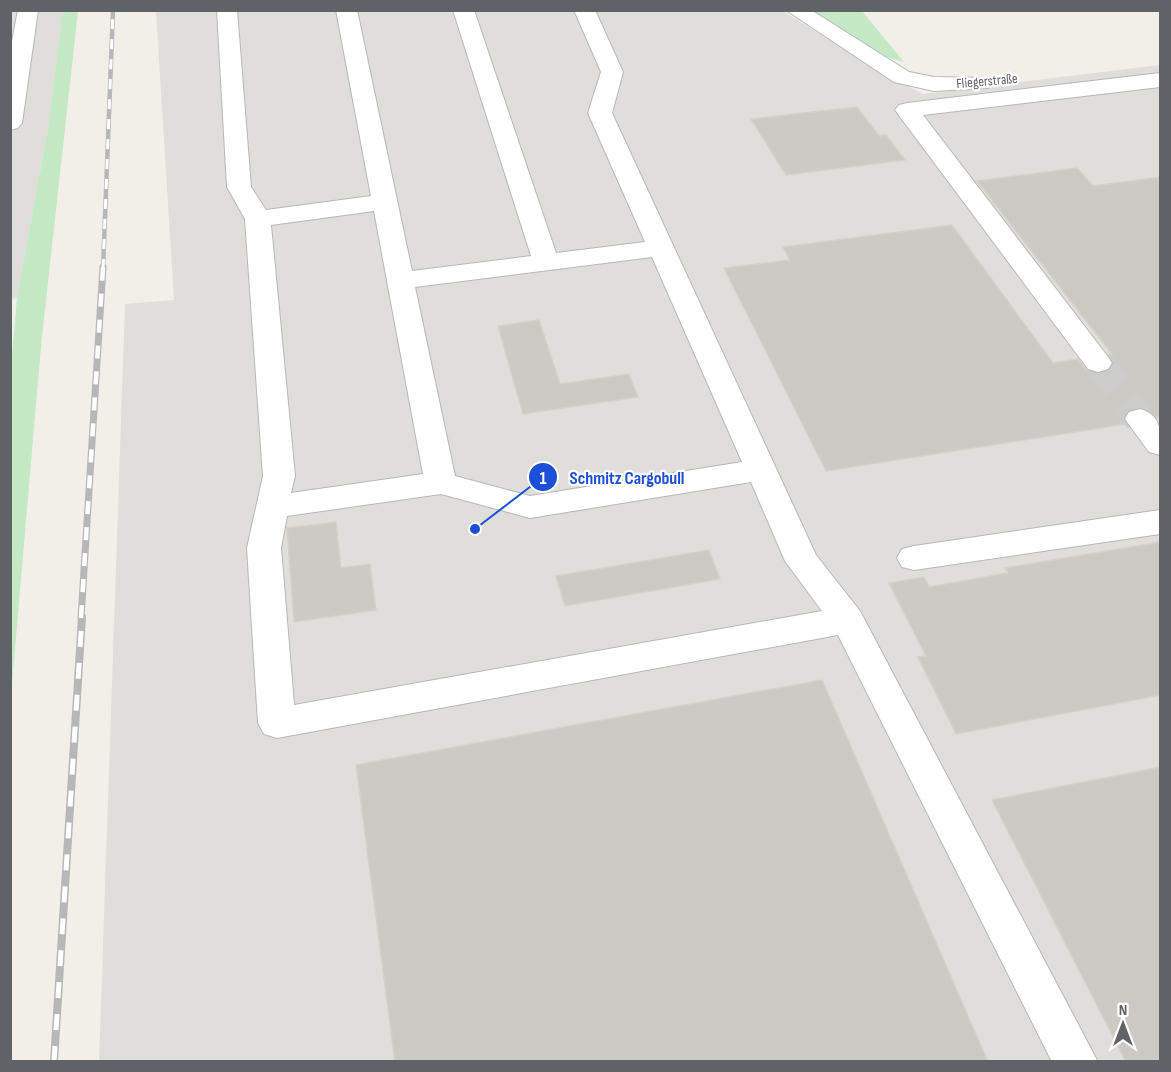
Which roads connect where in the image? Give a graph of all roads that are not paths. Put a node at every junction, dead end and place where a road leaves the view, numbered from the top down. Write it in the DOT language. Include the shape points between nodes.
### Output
graph roads {
  1 [pos="28,10"];
  2 [pos="227,10"];
  3 [pos="346,10"];
  4 [pos="463,10"];
  5 [pos="584,10"];
  6 [pos="796,10"];
  7 [pos="1161,62"];
  8 [pos="1161,80"];
  9 [pos="915,81"];
  10 [pos="907,110"];
  11 [pos="10,123"];
  12 [pos="384,202"];
  13 [pos="258,219"];
  14 [pos="661,248"];
  15 [pos="546,262"];
  16 [pos="400,281"];
  17 [pos="1098,363"];
  18 [pos="1140,419"];
  19 [pos="1161,445"];
  20 [pos="761,470"];
  21 [pos="441,483"];
  22 [pos="273,507"];
  23 [pos="1161,522"];
  24 [pos="914,558"];
  25 [pos="848,620"];
  26 [pos="1076,1062"];
  1 -- 11 [label="street"];
  2 -- 13 [label="street" via="239,187"];
  3 -- 12 [label="street"];
  4 -- 15 [label="street"];
  5 -- 14 [label="street" via="612,72 600,113"];
  6 -- 9 [label="street, Fliegerstraße" via="891,71"];
  7 -- 9 [label="street, Fliegerstraße" via="958,85"];
  8 -- 10 [label="street"];
  9 -- 10 [label="street" via="899,99"];
  10 -- 17 [label="street"];
  12 -- 13 [label="street"];
  12 -- 16 [label="street"];
  13 -- 22 [label="street" via="279,476"];
  14 -- 15 [label="street"];
  14 -- 20 [label="street"];
  15 -- 16 [label="street"];
  16 -- 21 [label="street"];
  18 -- 19 [label="street"];
  20 -- 21 [label="street" via="530,507"];
  20 -- 25 [label="street" via="802,561"];
  21 -- 22 [label="street"];
  22 -- 25 [label="street" via="264,548 277,723"];
  23 -- 24 [label="street"];
  25 -- 26 [label="street"];
}
